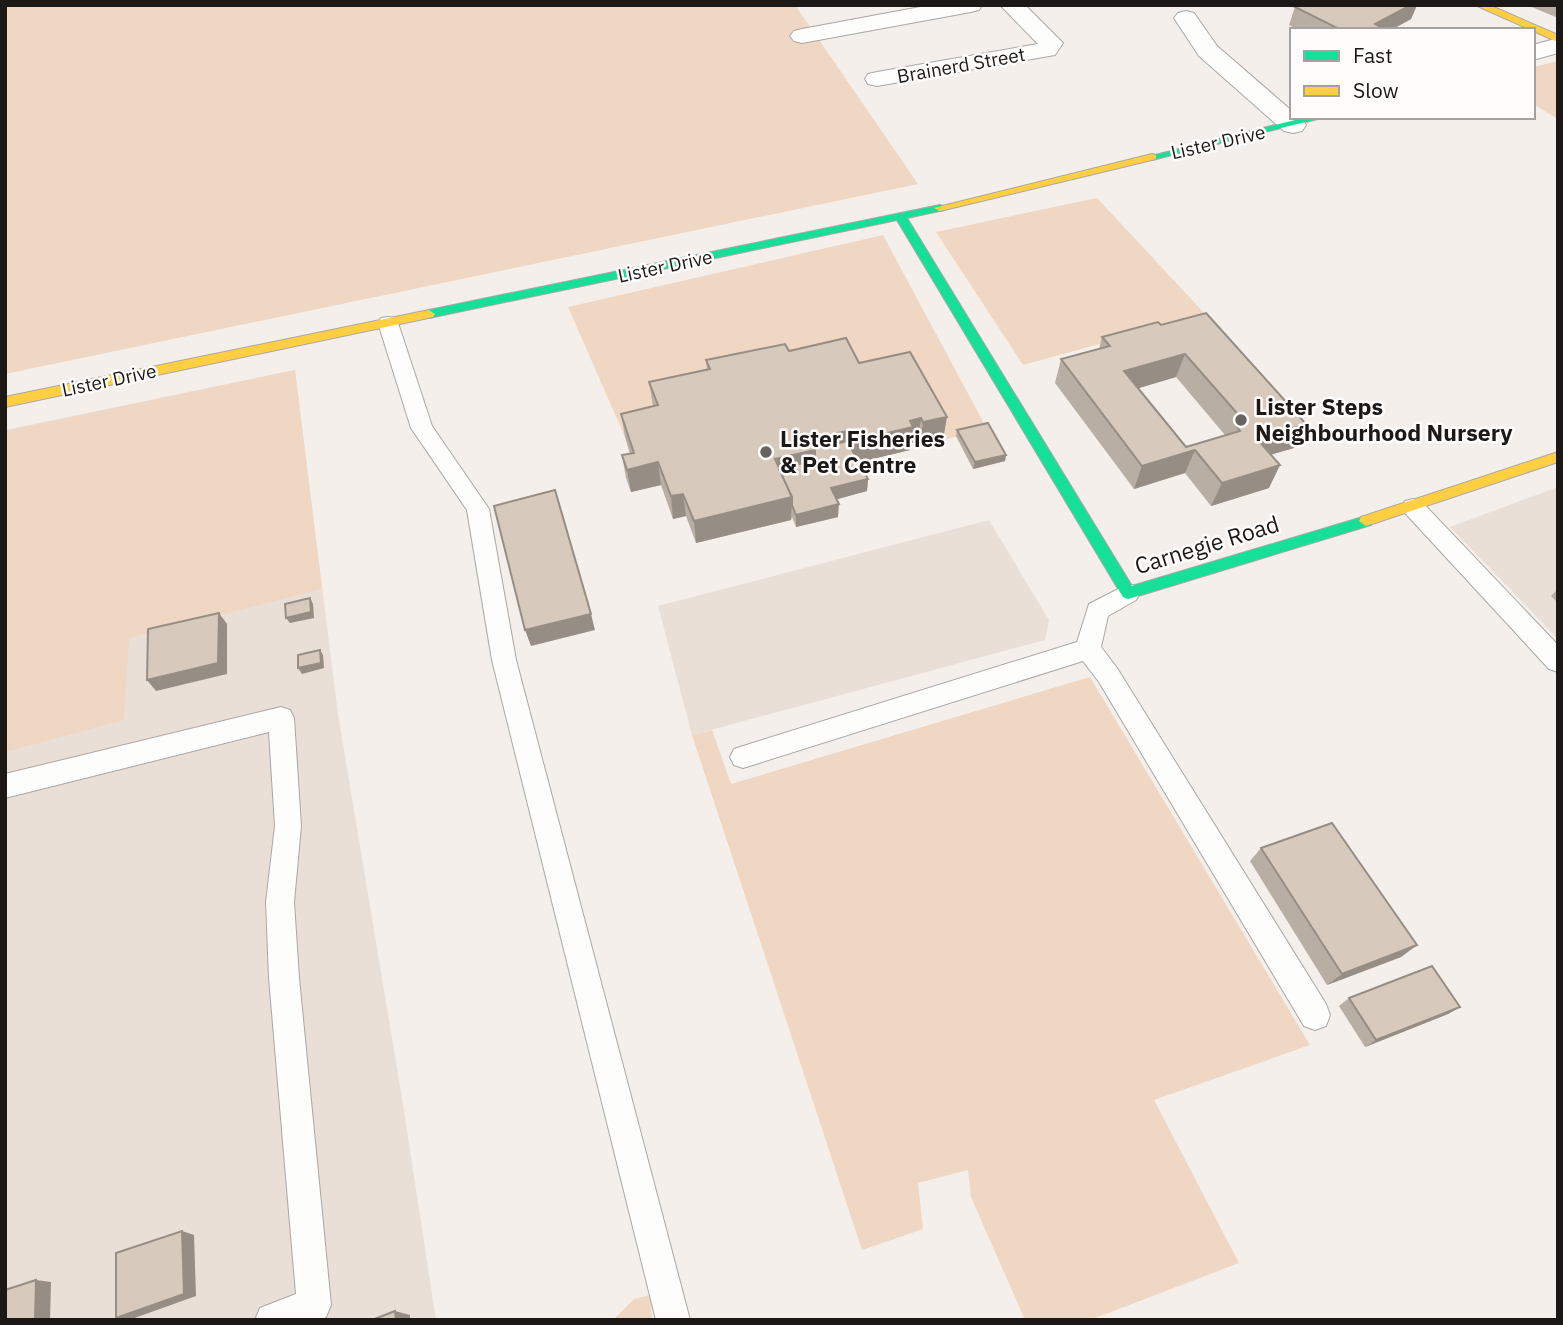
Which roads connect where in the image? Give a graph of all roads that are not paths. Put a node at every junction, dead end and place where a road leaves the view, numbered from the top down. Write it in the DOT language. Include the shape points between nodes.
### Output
graph roads {
  1 [pos="971,5"];
  2 [pos="1011,5"];
  3 [pos="1480,5"];
  4 [pos="1186,18"];
  5 [pos="1533,28"];
  6 [pos="1535,29"];
  7 [pos="802,36"];
  8 [pos="1558,39"];
  9 [pos="1558,45"];
  10 [pos="1535,52"];
  11 [pos="877,79"];
  12 [pos="1314,119"];
  13 [pos="1293,125"];
  14 [pos="900,216"];
  15 [pos="388,323"];
  16 [pos="5,402"];
  17 [pos="1558,457"];
  18 [pos="1413,507"];
  19 [pos="1128,593"];
  20 [pos="1088,649"];
  21 [pos="1558,662"];
  22 [pos="743,757"];
  23 [pos="5,786"];
  24 [pos="1315,1015"];
  25 [pos="272,1320"];
  26 [pos="673,1320"];
  1 -- 7 [label="street"];
  2 -- 11 [label="street, Brainerd Street" via="1049,47"];
  3 -- 5 [label="street"];
  4 -- 13 [label="street" via="1226,69"];
  6 -- 8 [label="street"];
  9 -- 10 [label="street"];
  12 -- 13 [label="street, Lister Drive"];
  13 -- 14 [label="street, Lister Drive"];
  14 -- 15 [label="street, Lister Drive"];
  14 -- 19 [label="street, Carnegie Road"];
  15 -- 16 [label="street, Lister Drive"];
  15 -- 26 [label="lane" via="422,428 478,509 504,660"];
  17 -- 18 [label="street, Carnegie Road"];
  18 -- 19 [label="street, Carnegie Road"];
  18 -- 21 [label="lane"];
  19 -- 20 [label="lane" via="1097,611"];
  20 -- 22 [label="lane"];
  20 -- 24 [label="lane"];
  23 -- 25 [label="lane" via="281,718 288,826 280,902 284,978 314,1305"];
}
